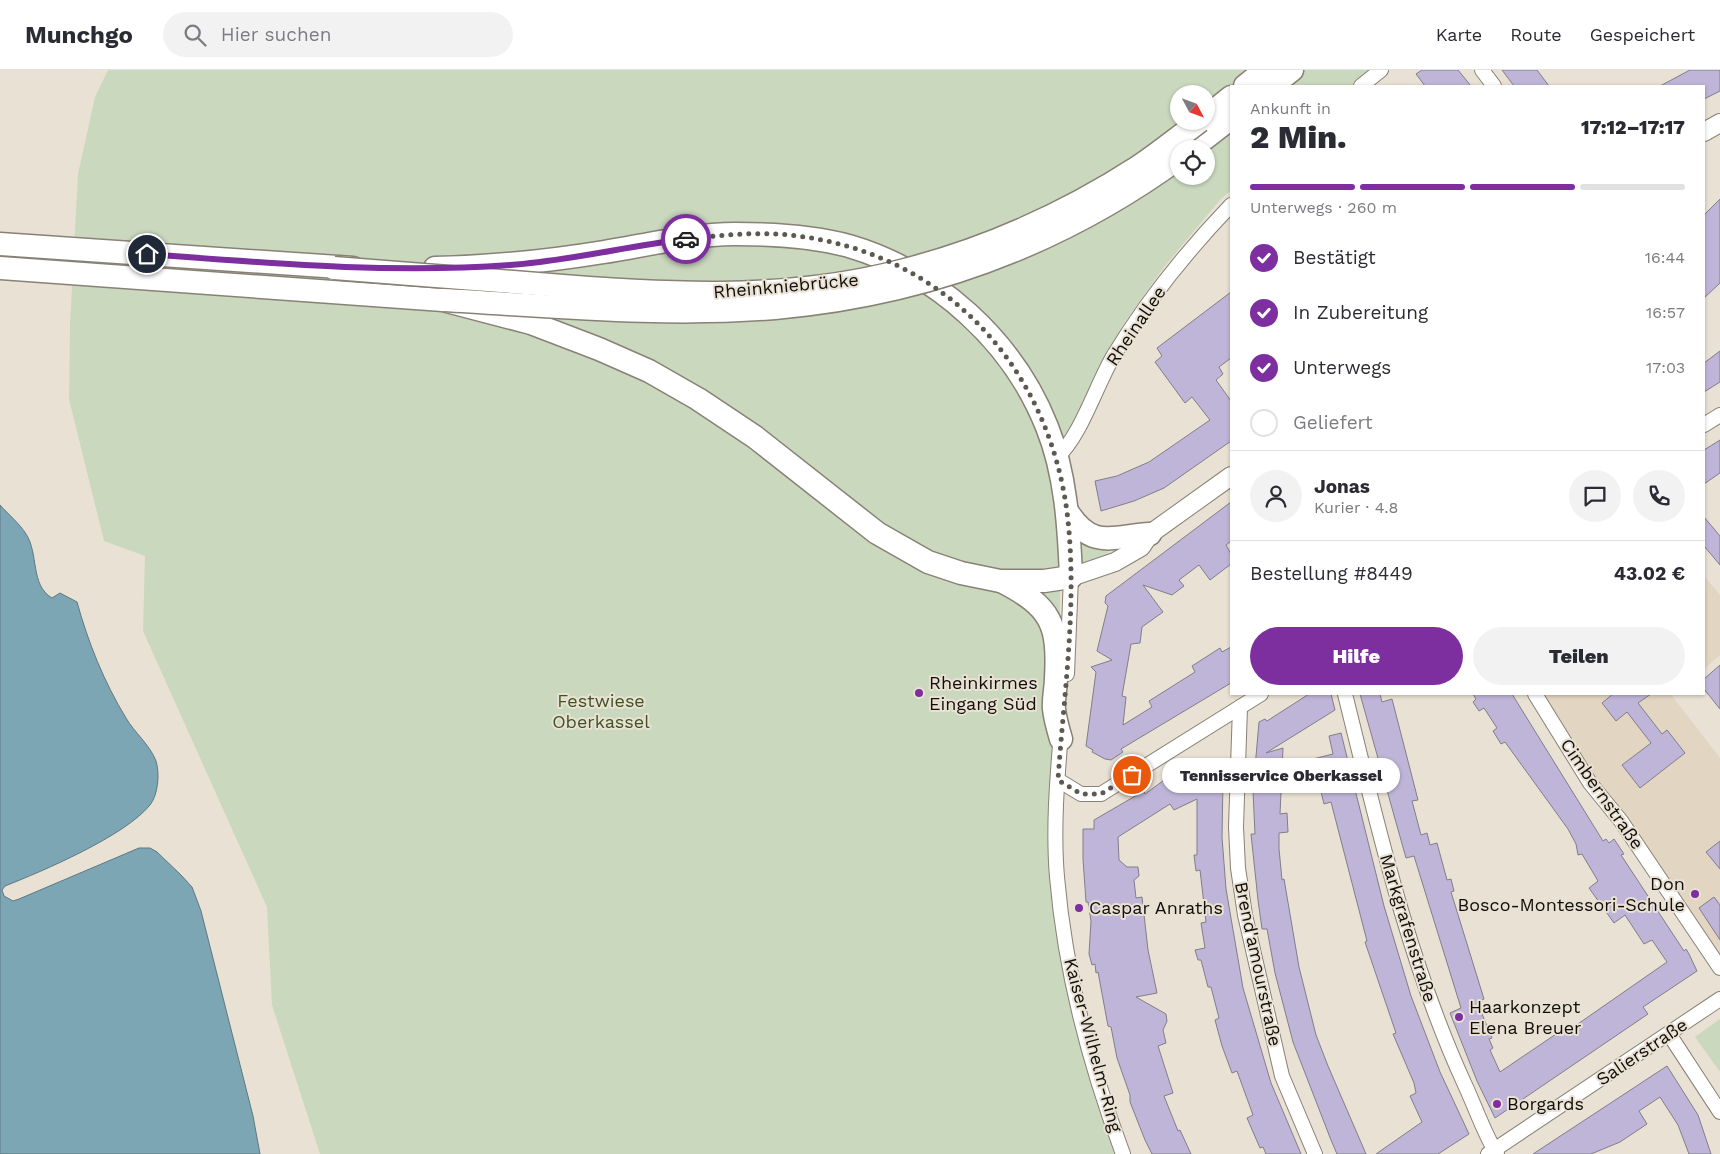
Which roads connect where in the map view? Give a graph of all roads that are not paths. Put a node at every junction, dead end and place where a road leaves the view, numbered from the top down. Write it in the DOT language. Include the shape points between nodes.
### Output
graph roads {
  1 [pos="1292,70"];
  2 [pos="1380,70"];
  3 [pos="1482,70"];
  4 [pos="1259,81"];
  5 [pos="1362,85"];
  6 [pos="1493,85"];
  7 [pos="1230,98"];
  8 [pos="1215,110"];
  9 [pos="1230,119"];
  10 [pos="1720,123"];
  11 [pos="1187,130"];
  12 [pos="1705,131"];
  13 [pos="1203,140"];
  14 [pos="1170,165"];
  15 [pos="1230,207"];
  16 [pos="0,244"];
  17 [pos="0,268"];
  18 [pos="334,268"];
  19 [pos="443,300"];
  20 [pos="1720,415"];
  21 [pos="1705,424"];
  22 [pos="1057,457"];
  23 [pos="1230,477"];
  24 [pos="1067,512"];
  25 [pos="1150,534"];
  26 [pos="1071,577"];
  27 [pos="1000,580"];
  28 [pos="1259,695"];
  29 [pos="1345,695"];
  30 [pos="1537,695"];
  31 [pos="1240,707"];
  32 [pos="1061,739"];
  33 [pos="1058,780"];
  34 [pos="1720,968"];
  35 [pos="1720,999"];
  36 [pos="1669,1034"];
  37 [pos="1720,1112"];
  38 [pos="1493,1153"];
  39 [pos="1123,1154"];
  40 [pos="1315,1154"];
  1 -- 4 [label="highway"];
  2 -- 5 [label="street"];
  3 -- 6 [label="street"];
  7 -- 8 [label="highway"];
  9 -- 13 [label="highway"];
  10 -- 12 [label="street"];
  11 -- 18 [label="highway, Rheinkniebrücke, bridge" via="1079,202 1017,231 900,272 840,283 707,293 617,290"];
  14 -- 19 [label="highway, Rheinkniebrücke, bridge" via="1089,216 1025,247 966,270 896,290 843,300 705,311"];
  15 -- 22 [label="street, Rheinallee" via="1172,274 1126,335 1066,450"];
  16 -- 18 [label="highway"];
  17 -- 19 [label="highway, Rheinkniebrücke"];
  18 -- 22 [label="highway, bridge" via="511,265 671,240 733,234 797,236 848,246 893,262 936,289 973,318 1026,384"];
  19 -- 27 [label="highway, bridge" via="531,324 649,371 755,437 877,533 928,562 961,573"];
  20 -- 21 [label="street"];
  22 -- 24 [label="highway"];
  23 -- 25 [label="street"];
  24 -- 25 [label="highway" via="1078,527 1097,538 1121,539"];
  24 -- 26 [label="highway"];
  25 -- 26 [label="street" via="1141,547 1115,562"];
  26 -- 27 [label="highway" via="1044,581"];
  26 -- 32 [label="street, Kaiser-Wilhelm-Ring"];
  27 -- 32 [label="highway" via="1034,600 1055,631 1054,709"];
  28 -- 31 [label="street"];
  29 -- 38 [label="street, Markgrafenstraße" via="1388,869 1411,945 1440,1026"];
  30 -- 34 [label="street, Cimbernstraße" via="1590,783 1621,820"];
  31 -- 33 [label="street" via="1101,794 1081,794"];
  31 -- 40 [label="street, Brend'amourstraße" via="1236,826 1245,915 1282,1076"];
  32 -- 33 [label="street, Kaiser-Wilhelm-Ring"];
  33 -- 39 [label="street, Kaiser-Wilhelm-Ring" via="1055,820 1057,877 1069,957 1101,1090"];
  35 -- 36 [label="street, Salierstraße"];
  36 -- 37 [label="street"];
  36 -- 38 [label="street, Salierstraße"];
}
